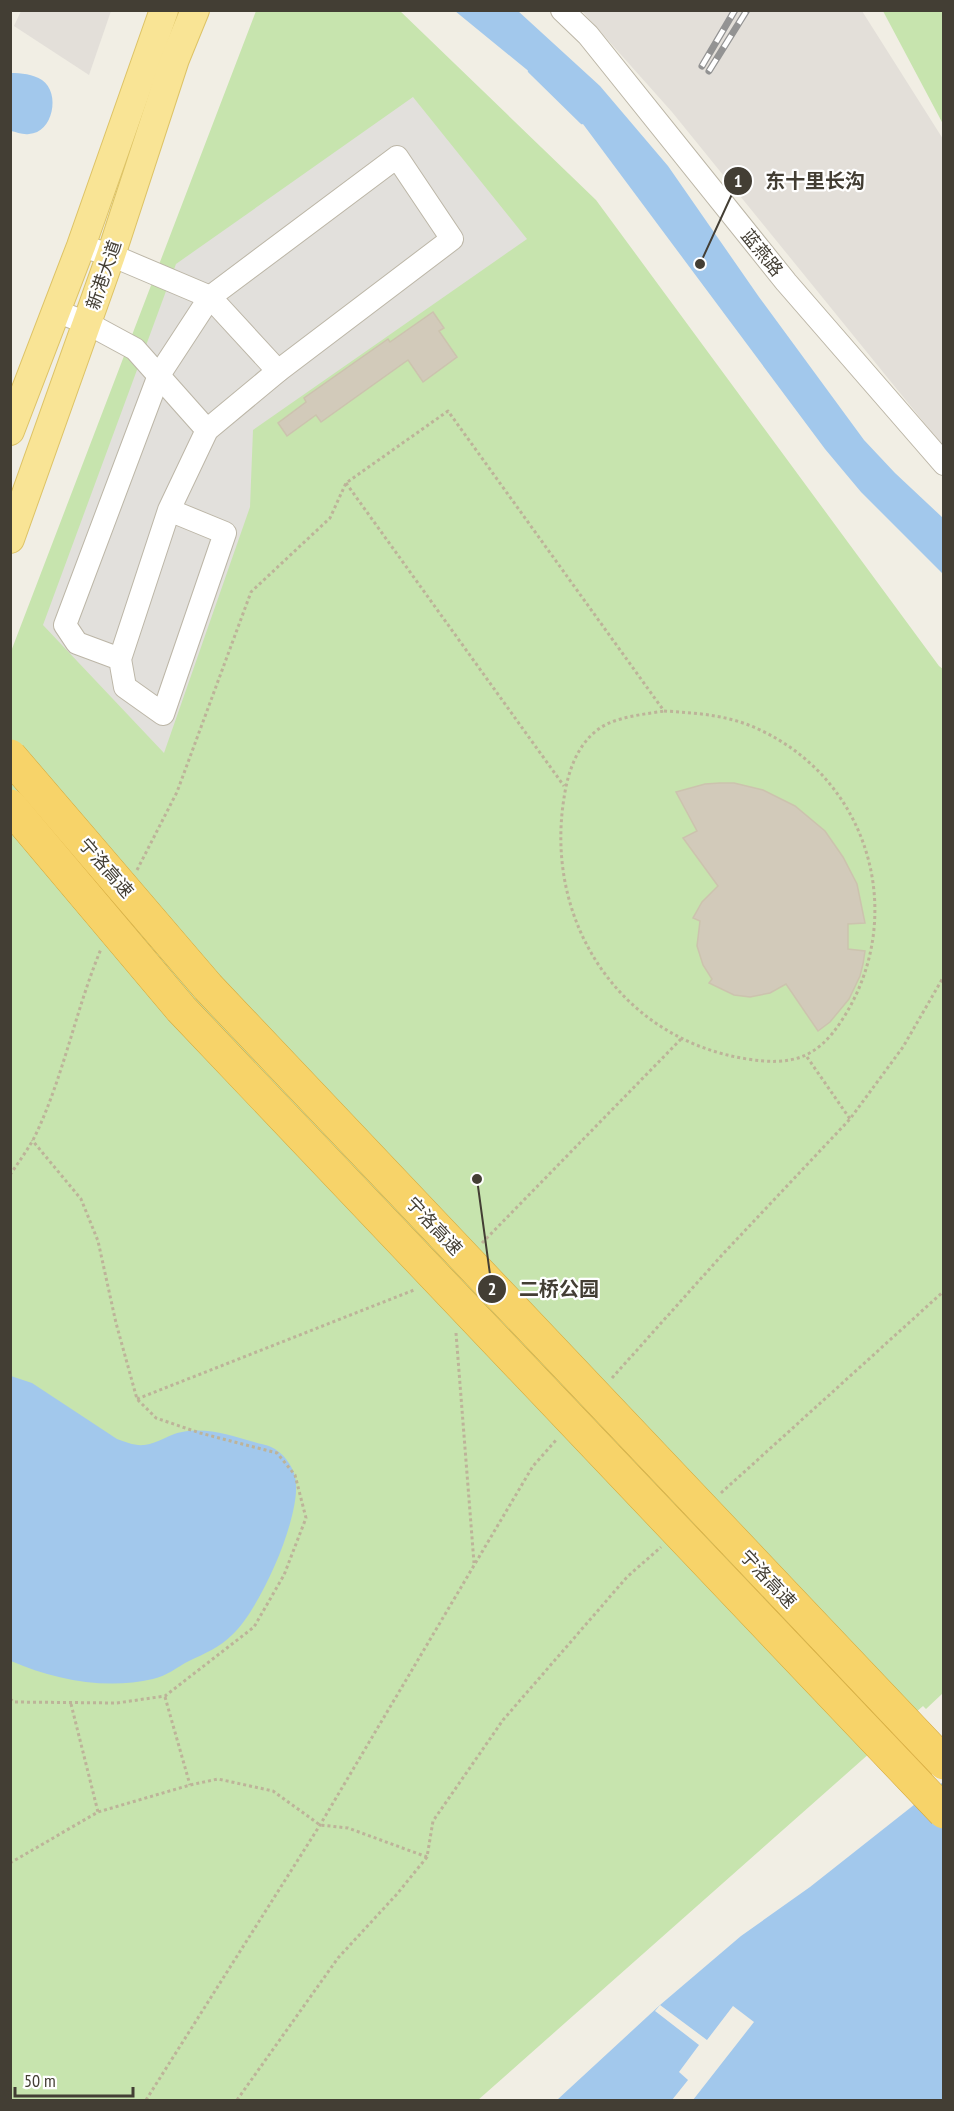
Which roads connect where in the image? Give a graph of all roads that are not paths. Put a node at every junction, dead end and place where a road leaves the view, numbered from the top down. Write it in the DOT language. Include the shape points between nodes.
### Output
graph roads {
  1 [pos="164,10"];
  2 [pos="195,10"];
  3 [pos="562,10"];
  4 [pos="81,246"];
  5 [pos="111,255"];
  6 [pos="210,297"];
  7 [pos="56,311"];
  8 [pos="87,323"];
  9 [pos="278,371"];
  10 [pos="159,375"];
  11 [pos="207,430"];
  12 [pos="10,431"];
  13 [pos="944,464"];
  14 [pos="169,510"];
  15 [pos="10,539"];
  16 [pos="120,660"];
  17 [pos="10,756"];
  18 [pos="10,806"];
  19 [pos="944,1763"];
  20 [pos="944,1812"];
  1 -- 4 [label="main road, 新港大道"];
  2 -- 5 [label="main road, 新港大道" via="175,59"];
  3 -- 13 [label="street, 蓝燕路" via="588,35 786,282"];
  4 -- 5 [label="street"];
  4 -- 7 [label="main road, 新港大道"];
  5 -- 6 [label="street"];
  5 -- 8 [label="main road, 新港大道"];
  6 -- 9 [label="street"];
  6 -- 9 [label="street" via="397,157 452,239"];
  6 -- 10 [label="street"];
  7 -- 8 [label="street"];
  7 -- 12 [label="main road, 新港大道"];
  8 -- 10 [label="street" via="135,349"];
  8 -- 15 [label="main road, 新港大道"];
  9 -- 11 [label="street"];
  10 -- 11 [label="street"];
  10 -- 16 [label="street" via="65,625 77,643"];
  11 -- 14 [label="street"];
  14 -- 16 [label="street"];
  14 -- 16 [label="street" via="225,533 163,714 125,687"];
  17 -- 19 [label="highway, 宁洛高速, bridge" via="208,987"];
  18 -- 20 [label="highway, 宁洛高速, bridge" via="181,1009"];
}
